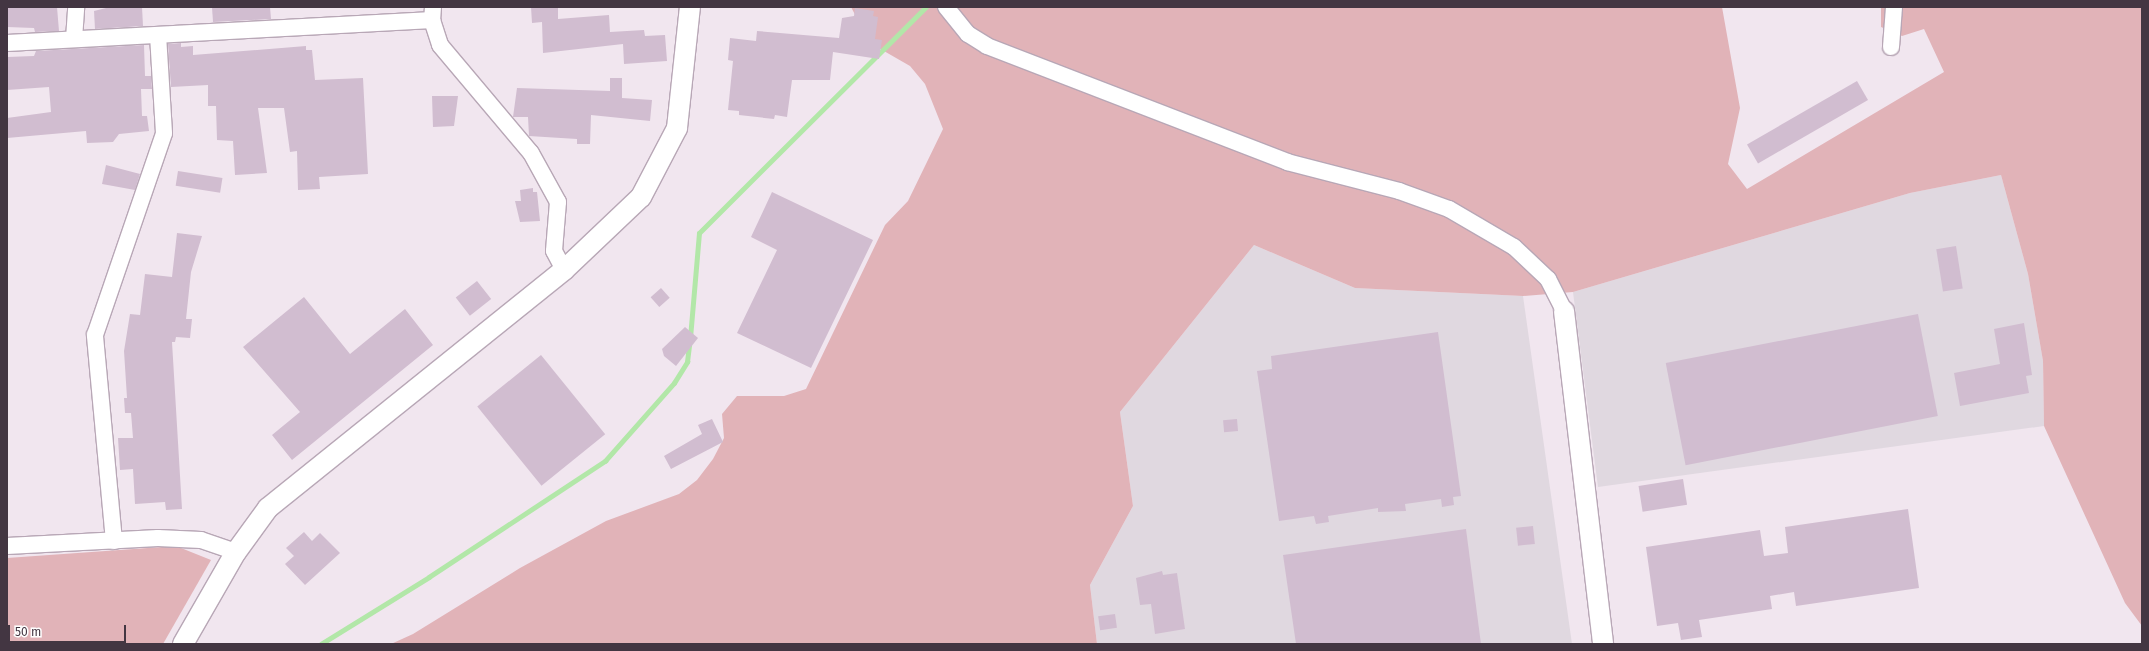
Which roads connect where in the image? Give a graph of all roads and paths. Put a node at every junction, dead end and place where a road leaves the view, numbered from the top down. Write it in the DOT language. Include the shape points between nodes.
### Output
graph roads {
  1 [pos="76,7"];
  2 [pos="690,7"];
  3 [pos="946,7"];
  4 [pos="1894,7"];
  5 [pos="432,13"];
  6 [pos="158,36"];
  7 [pos="74,39"];
  8 [pos="7,43"];
  9 [pos="1891,47"];
  10 [pos="564,270"];
  11 [pos="1564,311"];
  12 [pos="114,541"];
  13 [pos="7,546"];
  14 [pos="236,552"];
  15 [pos="183,644"];
  16 [pos="1603,644"];
  1 -- 7 [label="street"];
  2 -- 10 [label="street" via="677,128 641,197"];
  3 -- 11 [label="street" via="968,34 987,46 1287,162 1399,191 1449,209 1514,247 1548,279"];
  4 -- 9 [label="street"];
  5 -- 6 [label="street"];
  5 -- 10 [label="street" via="440,45 531,153 558,202 554,251"];
  6 -- 7 [label="street"];
  6 -- 12 [label="street" via="164,133 96,335"];
  7 -- 8 [label="street"];
  10 -- 14 [label="street" via="268,508"];
  11 -- 16 [label="street"];
  12 -- 13 [label="street"];
  12 -- 14 [label="street" via="201,540"];
  14 -- 15 [label="street"];
}
